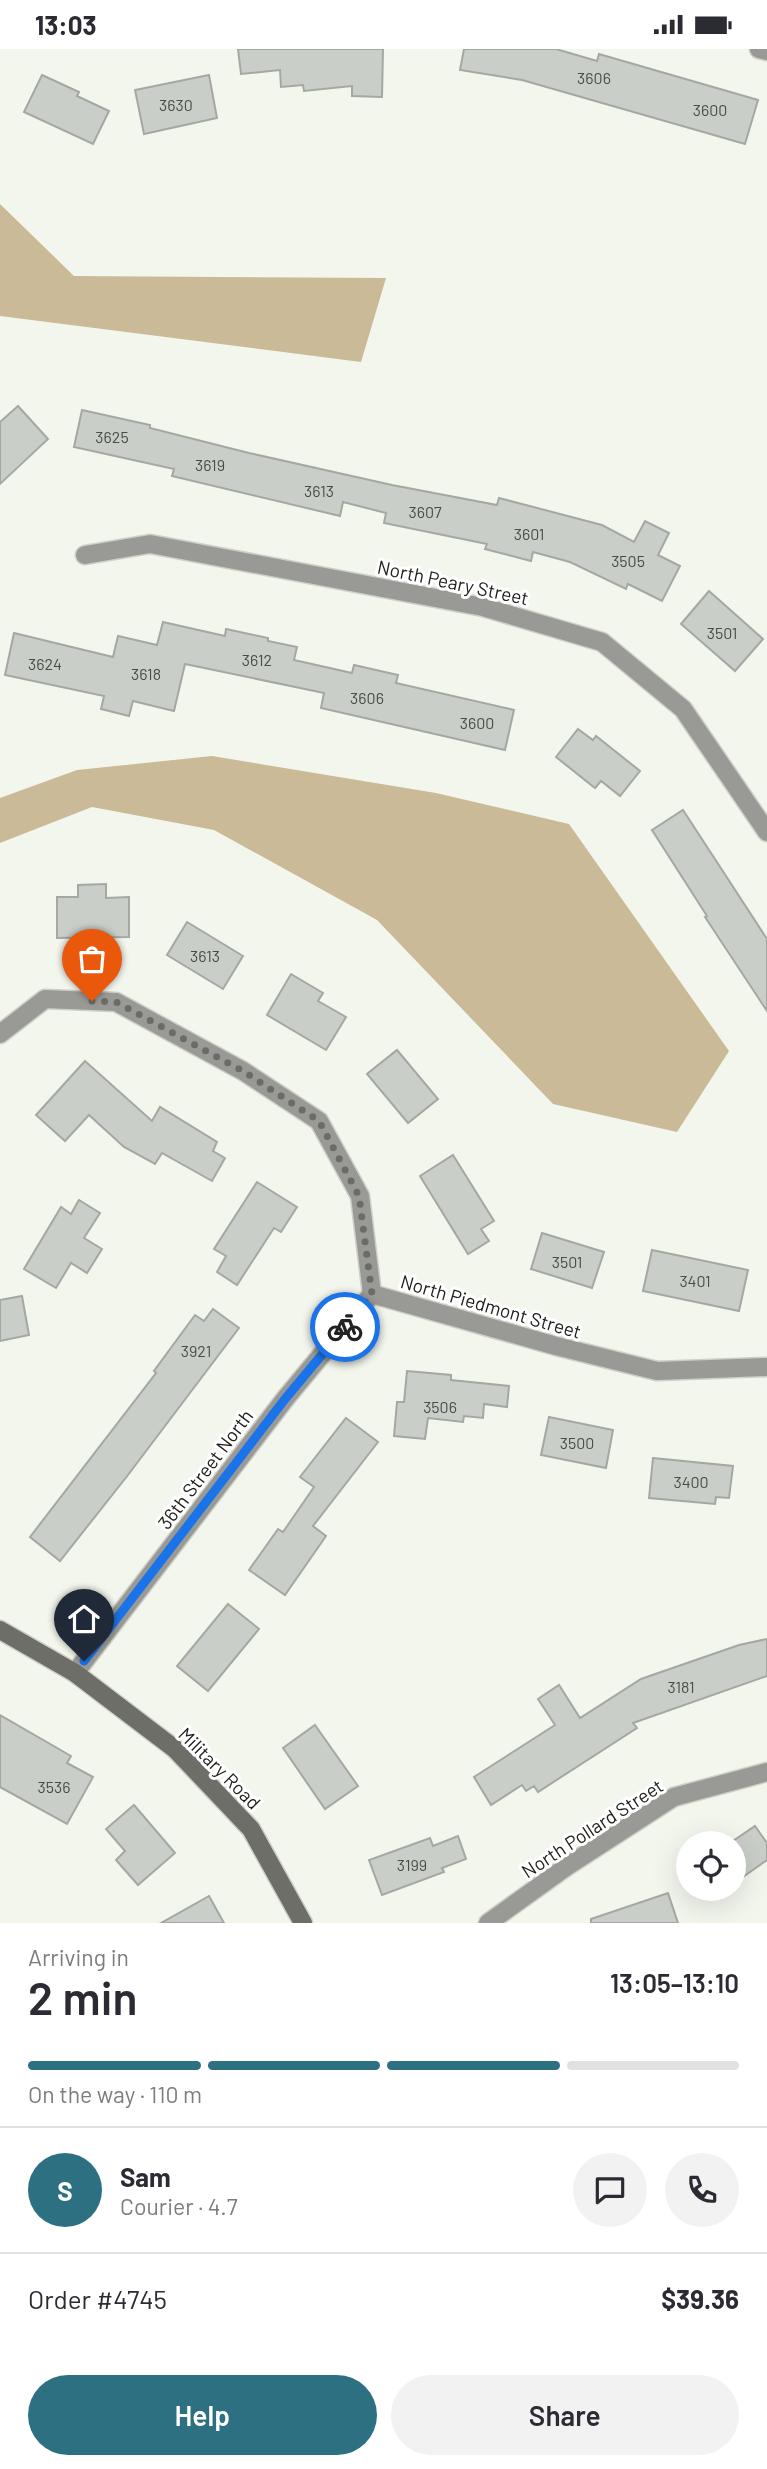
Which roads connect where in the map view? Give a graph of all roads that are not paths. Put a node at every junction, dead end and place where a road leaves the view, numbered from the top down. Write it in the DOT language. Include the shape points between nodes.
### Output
graph roads {
  1 [pos="760,49"];
  2 [pos="767,51"];
  3 [pos="85,555"];
  4 [pos="767,832"];
  5 [pos="0,1034"];
  6 [pos="372,1294"];
  7 [pos="767,1367"];
  8 [pos="0,1630"];
  9 [pos="75,1673"];
  10 [pos="767,1772"];
  11 [pos="303,1923"];
  12 [pos="488,1923"];
  1 -- 2 [label="street"];
  3 -- 4 [label="street, North Peary Street" via="150,544 483,607 602,642 682,709"];
  5 -- 6 [label="street, North Piedmont Street" via="46,999 116,1002 243,1071 319,1121 359,1196"];
  6 -- 7 [label="street, North Piedmont Street" via="657,1371"];
  6 -- 9 [label="street, 36th Street North" via="285,1399"];
  8 -- 9 [label="main road, Military Road"];
  9 -- 11 [label="main road, Military Road" via="175,1749 250,1829"];
  10 -- 12 [label="street, North Pollard Street" via="674,1797"];
}
